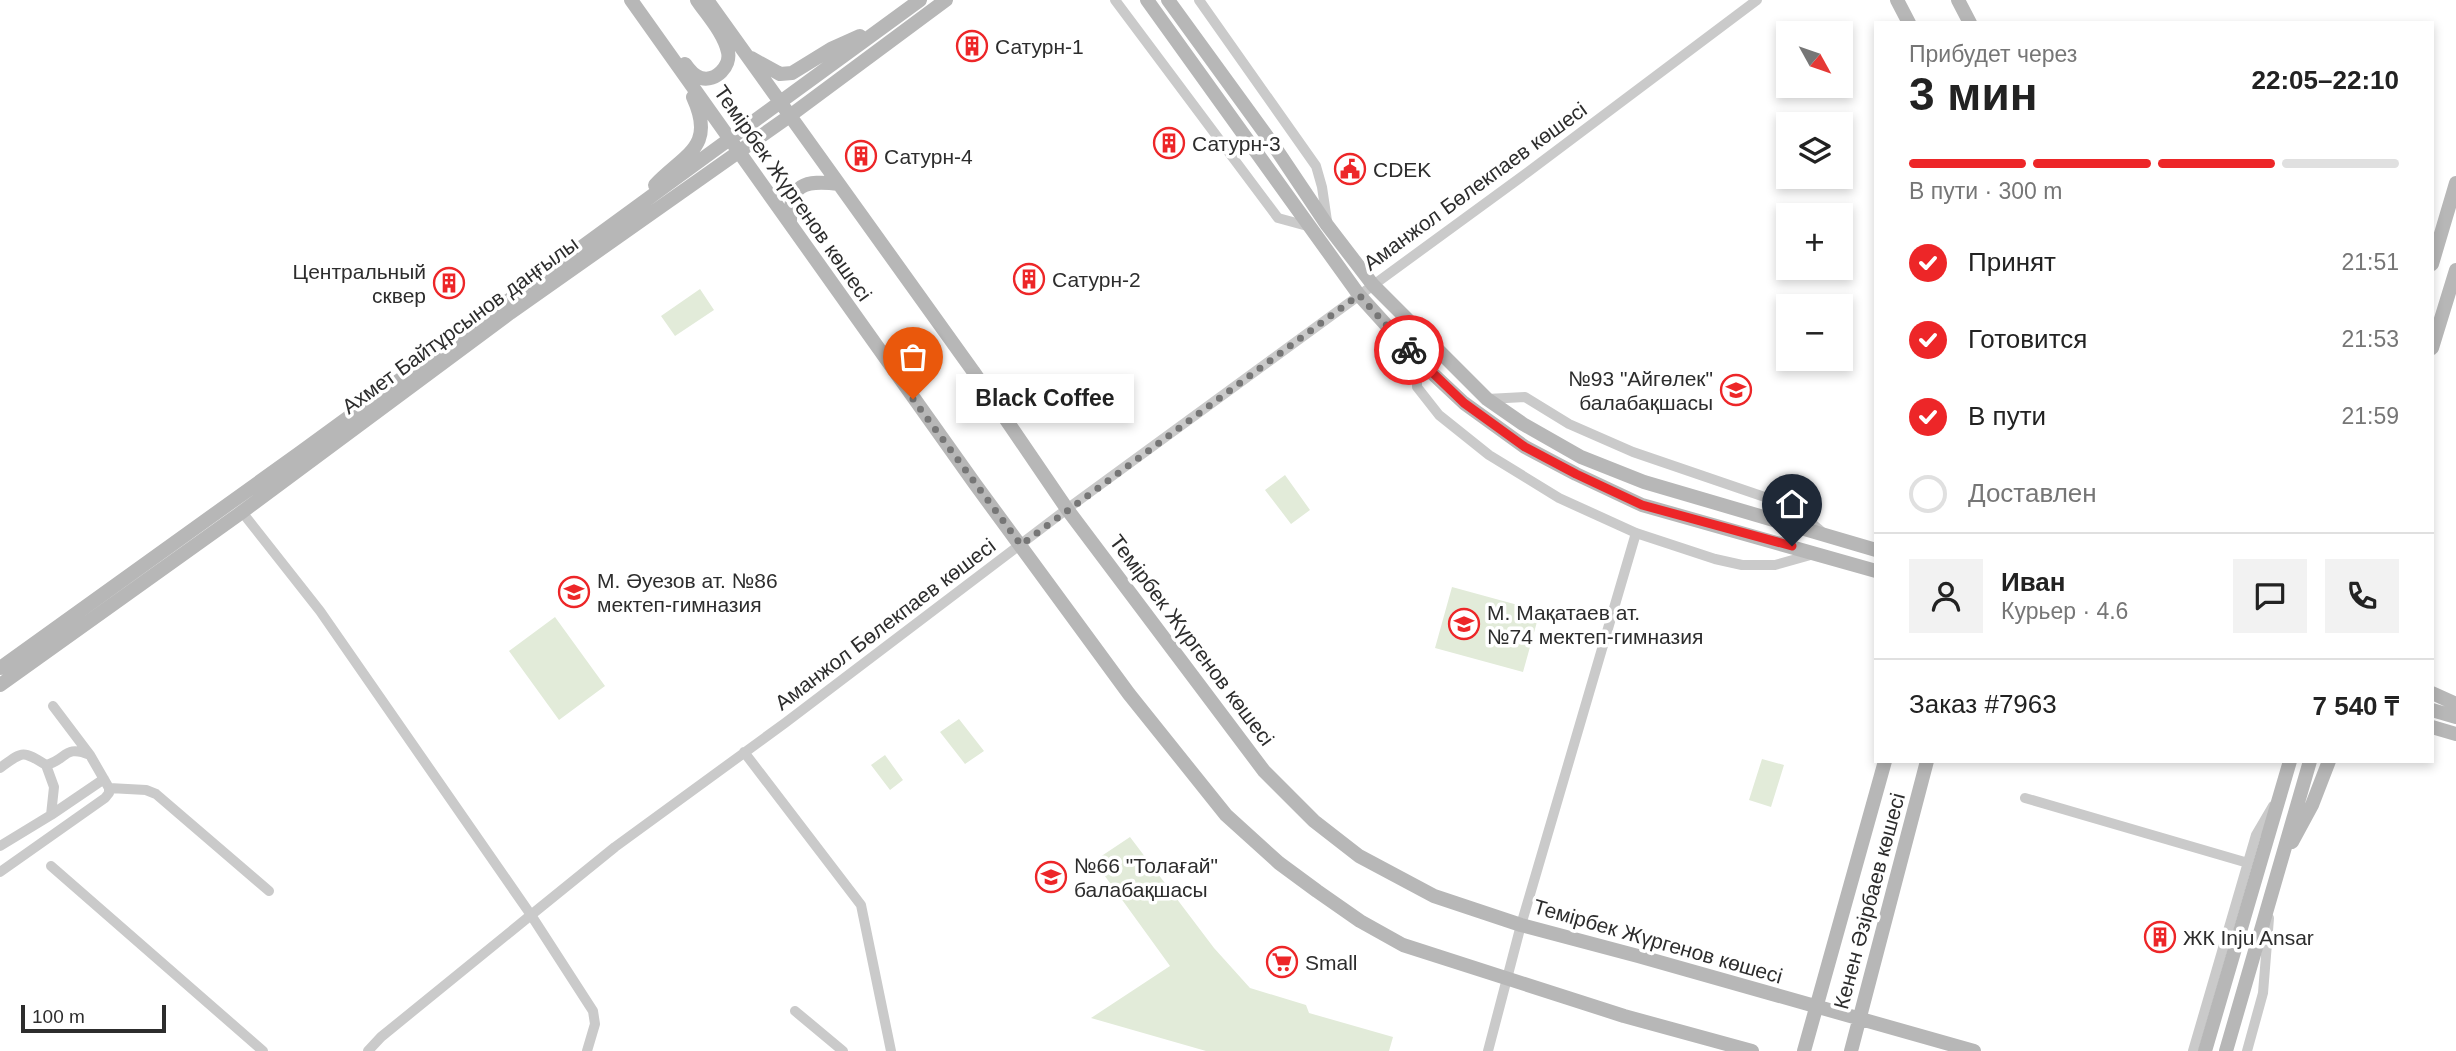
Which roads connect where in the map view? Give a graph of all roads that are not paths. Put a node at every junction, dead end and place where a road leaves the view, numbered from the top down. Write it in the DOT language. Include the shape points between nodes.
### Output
graph roads {
  1 [pos="633,0"];
  2 [pos="696,0"];
  3 [pos="707,0"];
  4 [pos="920,0"];
  5 [pos="946,0"];
  6 [pos="1115,0"];
  7 [pos="1147,0"];
  8 [pos="1168,0"];
  9 [pos="1199,0"];
  10 [pos="1757,0"];
  11 [pos="1897,0"];
  12 [pos="1958,0"];
  13 [pos="1908,21"];
  14 [pos="1969,21"];
  15 [pos="884,26"];
  16 [pos="747,57"];
  17 [pos="689,81"];
  18 [pos="780,101"];
  19 [pos="790,115"];
  20 [pos="730,139"];
  21 [pos="738,151"];
  22 [pos="2456,183"];
  23 [pos="839,184"];
  24 [pos="627,213"];
  25 [pos="790,223"];
  26 [pos="1327,225"];
  27 [pos="1311,227"];
  28 [pos="2434,257"];
  29 [pos="2456,270"];
  30 [pos="1373,285"];
  31 [pos="1359,295"];
  32 [pos="2434,342"];
  33 [pos="1418,359"];
  34 [pos="427,367"];
  35 [pos="1487,399"];
  36 [pos="1067,509"];
  37 [pos="242,512"];
  38 [pos="1636,533"];
  39 [pos="1827,536"];
  40 [pos="1021,545"];
  41 [pos="1874,548"];
  42 [pos="1816,553"];
  43 [pos="1860,566"];
  44 [pos="1874,570"];
  45 [pos="1874,577"];
  46 [pos="0,668"];
  47 [pos="0,685"];
  48 [pos="2434,695"];
  49 [pos="2456,704"];
  50 [pos="53,706"];
  51 [pos="2434,711"];
  52 [pos="2456,717"];
  53 [pos="744,752"];
  54 [pos="90,755"];
  55 [pos="1884,763"];
  56 [pos="1926,763"];
  57 [pos="2290,763"];
  58 [pos="2309,763"];
  59 [pos="2328,763"];
  60 [pos="46,765"];
  61 [pos="0,768"];
  62 [pos="106,783"];
  63 [pos="2281,790"];
  64 [pos="2025,798"];
  65 [pos="51,815"];
  66 [pos="0,846"];
  67 [pos="2248,863"];
  68 [pos="2280,864"];
  69 [pos="51,866"];
  70 [pos="0,872"];
  71 [pos="269,891"];
  72 [pos="2271,895"];
  73 [pos="531,915"];
  74 [pos="1521,925"];
  75 [pos="1507,979"];
  76 [pos="1816,1007"];
  77 [pos="794,1011"];
  78 [pos="1860,1020"];
  79 [pos="262,1051"];
  80 [pos="368,1051"];
  81 [pos="587,1051"];
  82 [pos="843,1051"];
  83 [pos="891,1051"];
  84 [pos="1488,1051"];
  85 [pos="1752,1051"];
  86 [pos="1804,1051"];
  87 [pos="1851,1051"];
  88 [pos="1974,1051"];
  89 [pos="2193,1051"];
  90 [pos="2205,1051"];
  91 [pos="2226,1051"];
  92 [pos="2247,1051"];
  1 -- 2 [label="street" via="641,4 691,72 713,77 726,66 729,54"];
  1 -- 17 [label="street, Темірбек Жүргенов көшесі"];
  3 -- 16 [label="street, Темірбек Жүргенов көшесі"];
  4 -- 15 [label="street, Ахмет Байтұрсынов даңғылы"];
  5 -- 19 [label="street, Ахмет Байтұрсынов даңғылы"];
  6 -- 27 [label="street" via="1278,218"];
  7 -- 27 [label="street"];
  8 -- 26 [label="street"];
  9 -- 26 [label="street" via="1316,166"];
  10 -- 30 [label="street, Аманжол Бөлекпаев көшесі"];
  11 -- 13 [label="street"];
  12 -- 14 [label="street"];
  15 -- 16 [label="street" via="831,49 792,73 780,74"];
  15 -- 18 [label="street, Ахмет Байтұрсынов даңғылы"];
  16 -- 18 [label="street, Темірбек Жүргенов көшесі"];
  17 -- 20 [label="street, Темірбек Жүргенов көшесі"];
  17 -- 24 [label="street" via="702,121 700,142"];
  18 -- 19 [label="street, Темірбек Жүргенов көшесі"];
  18 -- 20 [label="street, Ахмет Байтұрсынов даңғылы"];
  19 -- 21 [label="street, Ахмет Байтұрсынов даңғылы"];
  19 -- 23 [label="street, Темірбек Жүргенов көшесі"];
  20 -- 21 [label="street, Темірбек Жүргенов көшесі"];
  20 -- 24 [label="street, Ахмет Байтұрсынов даңғылы"];
  21 -- 25 [label="street, Темірбек Жүргенов көшесі"];
  21 -- 34 [label="street, Ахмет Байтұрсынов даңғылы"];
  22 -- 28 [label="street"];
  23 -- 25 [label="street" via="810,182 800,187 793,195"];
  23 -- 36 [label="street, Темірбек Жүргенов көшесі"];
  24 -- 34 [label="street, Ахмет Байтұрсынов даңғылы"];
  25 -- 40 [label="street, Темірбек Жүргенов көшесі"];
  26 -- 30 [label="street"];
  27 -- 31 [label="street"];
  29 -- 32 [label="street"];
  30 -- 31 [label="street, Аманжол Бөлекпаев көшесі"];
  30 -- 35 [label="street"];
  31 -- 33 [label="street"];
  31 -- 36 [label="street, Аманжол Бөлекпаев көшесі"];
  33 -- 38 [label="street" via="1417,387 1439,415 1469,440 1559,498"];
  33 -- 42 [label="street" via="1464,403 1525,447 1576,474 1642,505"];
  34 -- 37 [label="street, Ахмет Байтұрсынов даңғылы"];
  34 -- 46 [label="street, Ахмет Байтұрсынов даңғылы"];
  35 -- 39 [label="street" via="1593,462 1649,484"];
  35 -- 39 [label="street" via="1525,397 1569,424 1633,452 1791,506"];
  36 -- 40 [label="street, Аманжол Бөлекпаев көшесі"];
  36 -- 74 [label="street, Темірбек Жүргенов көшесі" via="1264,771 1314,821 1359,856 1434,896"];
  37 -- 47 [label="street, Ахмет Байтұрсынов даңғылы"];
  37 -- 73 [label="street" via="299,583"];
  38 -- 42 [label="street" via="1742,565 1775,565"];
  38 -- 74 [label="street"];
  39 -- 41 [label="street"];
  40 -- 53 [label="street, Аманжол Бөлекпаев көшесі"];
  40 -- 75 [label="street, Темірбек Жүргенов көшесі" via="1164,739 1226,815 1279,863 1360,921 1403,945"];
  42 -- 43 [label="street"];
  43 -- 44 [label="street"];
  43 -- 45 [label="street"];
  48 -- 49 [label="street"];
  50 -- 54 [label="street"];
  51 -- 52 [label="street"];
  53 -- 73 [label="street, Аманжол Бөлекпаев көшесі"];
  53 -- 83 [label="street" via="861,905"];
  54 -- 60 [label="street" via="68,751"];
  54 -- 62 [label="street"];
  55 -- 76 [label="street, Кенен Әзірбаев көшесі"];
  56 -- 78 [label="street, Кенен Әзірбаев көшесі"];
  57 -- 63 [label="street"];
  58 -- 68 [label="street"];
  59 -- 68 [label="street"];
  60 -- 61 [label="street" via="20,753"];
  60 -- 65 [label="street" via="54,787"];
  62 -- 65 [label="street"];
  62 -- 70 [label="street" via="105,798"];
  62 -- 71 [label="street" via="156,794"];
  63 -- 67 [label="street" via="2256,835"];
  63 -- 90 [label="street"];
  64 -- 67 [label="street"];
  65 -- 66 [label="street"];
  67 -- 89 [label="street"];
  68 -- 72 [label="street"];
  69 -- 79 [label="street"];
  72 -- 91 [label="street"];
  72 -- 92 [label="street" via="2263,993"];
  73 -- 80 [label="street, Аманжол Бөлекпаев көшесі"];
  73 -- 81 [label="street" via="593,1011 595,1024"];
  74 -- 75 [label="street"];
  74 -- 76 [label="street, Темірбек Жүргенов көшесі"];
  75 -- 84 [label="street"];
  75 -- 85 [label="street, Темірбек Жүргенов көшесі"];
  76 -- 78 [label="street, Темірбек Жүргенов көшесі"];
  76 -- 86 [label="street, Кенен Әзірбаев көшесі"];
  77 -- 82 [label="street"];
  78 -- 87 [label="street, Кенен Әзірбаев көшесі"];
  78 -- 88 [label="street, Темірбек Жүргенов көшесі"];
}
